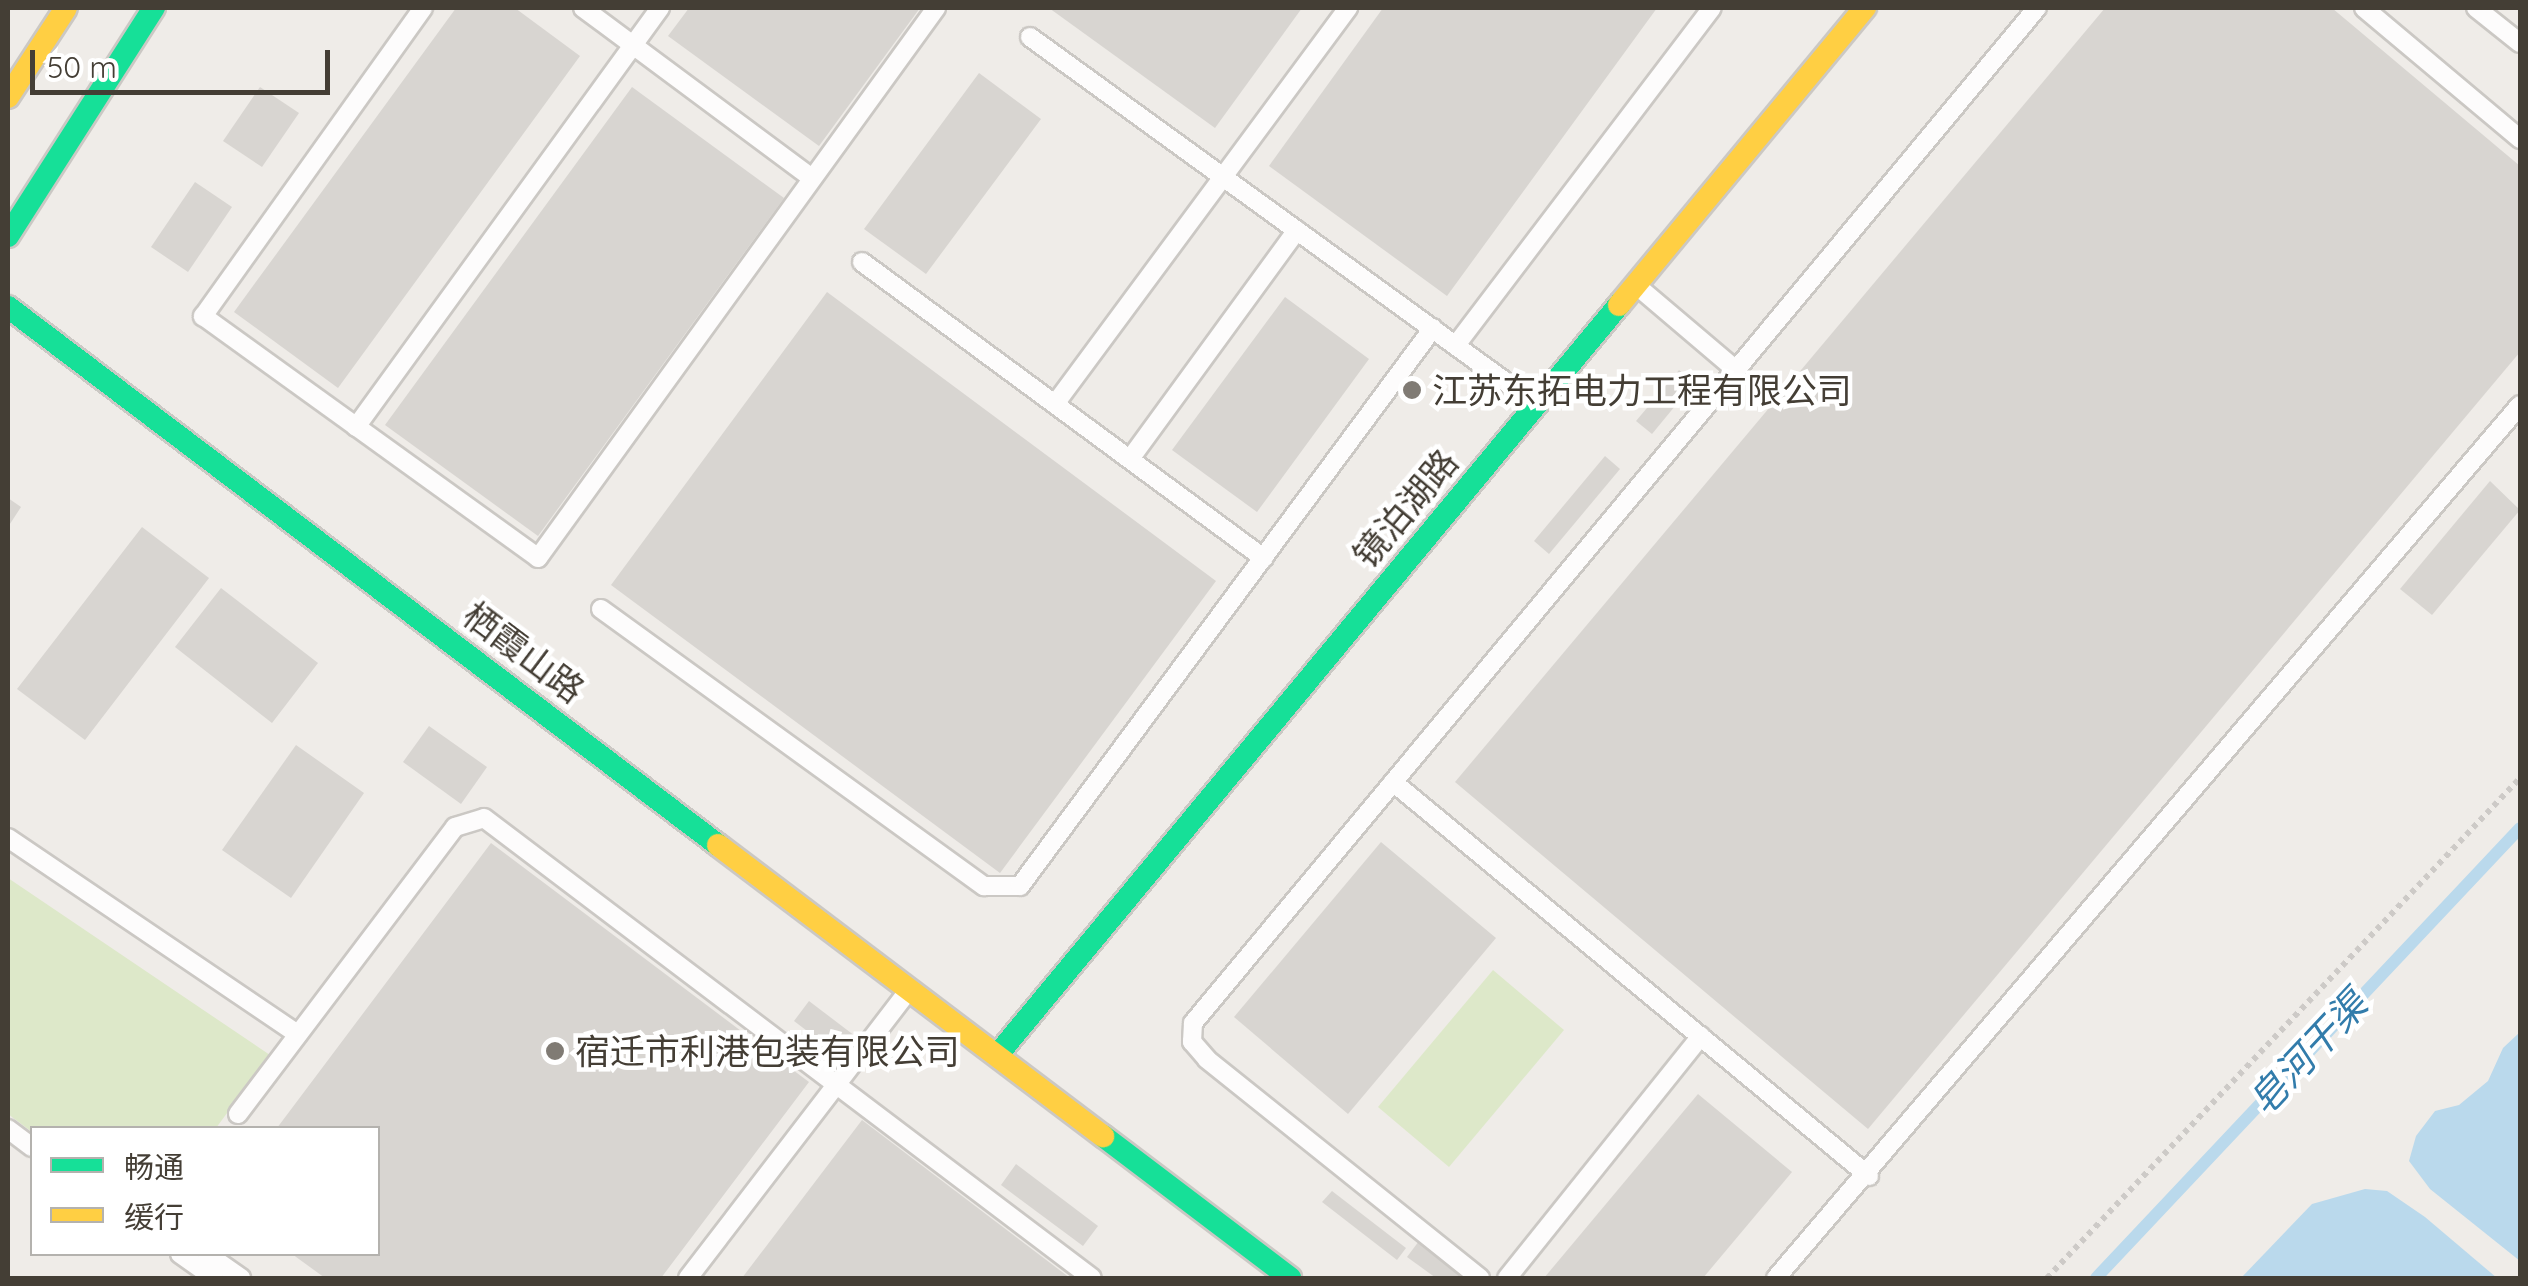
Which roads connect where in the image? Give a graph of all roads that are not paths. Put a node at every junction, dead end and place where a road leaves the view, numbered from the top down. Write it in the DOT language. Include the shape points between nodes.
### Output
graph roads {
  1 [pos="66,8"];
  2 [pos="154,8"];
  3 [pos="422,8"];
  4 [pos="583,8"];
  5 [pos="660,8"];
  6 [pos="936,8"];
  7 [pos="1348,8"];
  8 [pos="1712,8"];
  9 [pos="1865,8"];
  10 [pos="2037,8"];
  11 [pos="2364,8"];
  12 [pos="2476,8"];
  13 [pos="1030,37"];
  14 [pos="2520,42"];
  15 [pos="633,45"];
  16 [pos="8,97"];
  17 [pos="2520,139"];
  18 [pos="1223,177"];
  19 [pos="812,178"];
  20 [pos="1297,230"];
  21 [pos="8,236"];
  22 [pos="862,262"];
  23 [pos="1636,284"];
  24 [pos="8,307"];
  25 [pos="1432,328"];
  26 [pos="1456,346"];
  27 [pos="1736,370"];
  28 [pos="1055,404"];
  29 [pos="1537,404"];
  30 [pos="2520,405"];
  31 [pos="356,427"];
  32 [pos="1130,460"];
  33 [pos="1264,558"];
  34 [pos="601,609"];
  35 [pos="1393,782"];
  36 [pos="8,838"];
  37 [pos="911,987"];
  38 [pos="298,1034"];
  39 [pos="1701,1036"];
  40 [pos="999,1052"];
  41 [pos="836,1084"];
  42 [pos="238,1114"];
  43 [pos="8,1128"];
  44 [pos="30,1145"];
  45 [pos="1869,1176"];
  46 [pos="183,1256"];
  47 [pos="210,1256"];
  48 [pos="214,1278"];
  49 [pos="241,1278"];
  50 [pos="688,1278"];
  51 [pos="1092,1278"];
  52 [pos="1290,1278"];
  53 [pos="1480,1278"];
  54 [pos="1506,1278"];
  55 [pos="1776,1278"];
  1 -- 16 [label="street"];
  2 -- 21 [label="street"];
  3 -- 31 [label="lane" via="202,316"];
  4 -- 15 [label="lane"];
  5 -- 15 [label="lane"];
  6 -- 19 [label="lane"];
  7 -- 18 [label="lane"];
  8 -- 26 [label="lane"];
  9 -- 23 [label="street, 镜泊湖路"];
  10 -- 27 [label="lane"];
  11 -- 17 [label="lane"];
  12 -- 14 [label="lane"];
  13 -- 18 [label="lane"];
  15 -- 19 [label="lane"];
  15 -- 31 [label="lane"];
  18 -- 20 [label="lane"];
  18 -- 28 [label="lane"];
  19 -- 31 [label="lane" via="538,558"];
  20 -- 25 [label="lane"];
  20 -- 32 [label="lane"];
  22 -- 28 [label="lane"];
  23 -- 27 [label="lane"];
  23 -- 29 [label="street, 镜泊湖路"];
  24 -- 37 [label="street, 栖霞山路"];
  25 -- 26 [label="lane"];
  25 -- 33 [label="lane"];
  26 -- 29 [label="lane"];
  27 -- 35 [label="lane"];
  28 -- 32 [label="lane"];
  29 -- 40 [label="street, 镜泊湖路"];
  30 -- 45 [label="lane"];
  32 -- 33 [label="lane"];
  33 -- 34 [label="lane" via="1035,870 1020,886 1001,891 968,875"];
  35 -- 39 [label="lane"];
  35 -- 53 [label="lane" via="1193,1022 1192,1042"];
  36 -- 38 [label="lane"];
  37 -- 40 [label="street, 栖霞山路"];
  37 -- 41 [label="lane"];
  38 -- 41 [label="lane" via="455,827 484,818"];
  38 -- 42 [label="lane"];
  39 -- 45 [label="lane"];
  39 -- 54 [label="lane"];
  40 -- 52 [label="street, 栖霞山路"];
  41 -- 50 [label="lane"];
  41 -- 51 [label="lane"];
  43 -- 44 [label="lane"];
  45 -- 55 [label="lane"];
  46 -- 48 [label="lane"];
  47 -- 49 [label="lane"];
}
